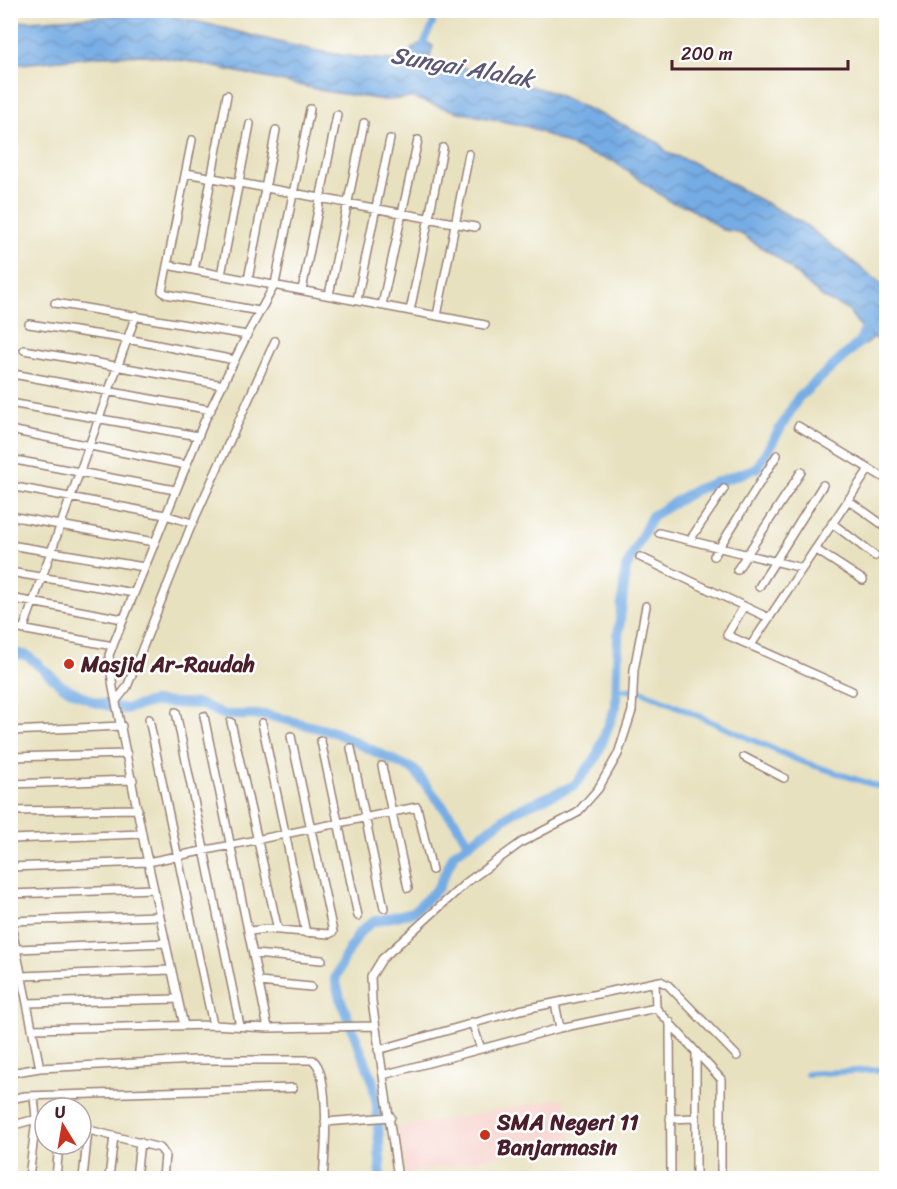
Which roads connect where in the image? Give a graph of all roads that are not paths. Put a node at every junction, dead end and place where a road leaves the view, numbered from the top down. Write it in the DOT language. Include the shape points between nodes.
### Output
graph roads {
  1 [pos="227,95"];
  2 [pos="310,109"];
  3 [pos="337,115"];
  4 [pos="364,123"];
  5 [pos="250,124"];
  6 [pos="276,130"];
  7 [pos="390,139"];
  8 [pos="192,140"];
  9 [pos="417,140"];
  10 [pos="443,148"];
  11 [pos="470,154"];
  12 [pos="186,173"];
  13 [pos="213,178"];
  14 [pos="239,182"];
  15 [pos="265,187"];
  16 [pos="293,192"];
  17 [pos="321,198"];
  18 [pos="348,204"];
  19 [pos="375,209"];
  20 [pos="402,214"];
  21 [pos="428,219"];
  22 [pos="456,224"];
  23 [pos="475,227"];
  24 [pos="168,265"];
  25 [pos="194,270"];
  26 [pos="221,275"];
  27 [pos="248,280"];
  28 [pos="275,284"];
  29 [pos="302,290"];
  30 [pos="329,295"];
  31 [pos="357,300"];
  32 [pos="56,303"];
  33 [pos="382,305"];
  34 [pos="259,310"];
  35 [pos="410,310"];
  36 [pos="136,315"];
  37 [pos="437,316"];
  38 [pos="29,324"];
  39 [pos="485,325"];
  40 [pos="247,334"];
  41 [pos="127,339"];
  42 [pos="275,341"];
  43 [pos="24,350"];
  44 [pos="235,360"];
  45 [pos="117,366"];
  46 [pos="13,375"];
  47 [pos="223,385"];
  48 [pos="108,391"];
  49 [pos="10,403"];
  50 [pos="211,410"];
  51 [pos="99,419"];
  52 [pos="798,426"];
  53 [pos="10,430"];
  54 [pos="198,436"];
  55 [pos="89,444"];
  56 [pos="777,455"];
  57 [pos="10,459"];
  58 [pos="186,465"];
  59 [pos="869,469"];
  60 [pos="79,472"];
  61 [pos="801,472"];
  62 [pos="886,479"];
  63 [pos="824,485"];
  64 [pos="10,486"];
  65 [pos="724,489"];
  66 [pos="175,490"];
  67 [pos="70,497"];
  68 [pos="848,500"];
  69 [pos="165,515"];
  70 [pos="10,516"];
  71 [pos="192,523"];
  72 [pos="832,523"];
  73 [pos="61,526"];
  74 [pos="886,527"];
  75 [pos="659,533"];
  76 [pos="690,540"];
  77 [pos="154,542"];
  78 [pos="10,544"];
  79 [pos="815,549"];
  80 [pos="51,552"];
  81 [pos="714,556"];
  82 [pos="875,556"];
  83 [pos="640,557"];
  84 [pos="144,567"];
  85 [pos="802,568"];
  86 [pos="737,570"];
  87 [pos="10,572"];
  88 [pos="42,578"];
  89 [pos="862,580"];
  90 [pos="759,587"];
  91 [pos="134,593"];
  92 [pos="10,598"];
  93 [pos="34,601"];
  94 [pos="646,606"];
  95 [pos="744,606"];
  96 [pos="769,618"];
  97 [pos="123,619"];
  98 [pos="10,627"];
  99 [pos="23,630"];
  100 [pos="113,645"];
  101 [pos="751,645"];
  102 [pos="852,692"];
  103 [pos="117,704"];
  104 [pos="176,712"];
  105 [pos="204,716"];
  106 [pos="149,719"];
  107 [pos="231,722"];
  108 [pos="121,723"];
  109 [pos="261,723"];
  110 [pos="10,731"];
  111 [pos="291,736"];
  112 [pos="321,741"];
  113 [pos="351,748"];
  114 [pos="127,754"];
  115 [pos="10,757"];
  116 [pos="744,757"];
  117 [pos="382,766"];
  118 [pos="784,778"];
  119 [pos="133,780"];
  120 [pos="10,784"];
  121 [pos="138,808"];
  122 [pos="10,811"];
  123 [pos="392,813"];
  124 [pos="364,819"];
  125 [pos="338,824"];
  126 [pos="312,829"];
  127 [pos="285,833"];
  128 [pos="142,834"];
  129 [pos="259,838"];
  130 [pos="10,839"];
  131 [pos="231,844"];
  132 [pos="204,851"];
  133 [pos="177,857"];
  134 [pos="148,862"];
  135 [pos="10,867"];
  136 [pos="432,870"];
  137 [pos="408,888"];
  138 [pos="154,889"];
  139 [pos="10,894"];
  140 [pos="384,908"];
  141 [pos="159,916"];
  142 [pos="358,916"];
  143 [pos="11,920"];
  144 [pos="278,930"];
  145 [pos="250,931"];
  146 [pos="306,933"];
  147 [pos="165,943"];
  148 [pos="17,949"];
  149 [pos="254,954"];
  150 [pos="322,960"];
  151 [pos="170,970"];
  152 [pos="22,976"];
  153 [pos="259,982"];
  154 [pos="655,982"];
  155 [pos="311,987"];
  156 [pos="178,999"];
  157 [pos="27,1003"];
  158 [pos="555,1003"];
  159 [pos="656,1008"];
  160 [pos="472,1022"];
  161 [pos="670,1022"];
  162 [pos="213,1025"];
  163 [pos="184,1026"];
  164 [pos="240,1026"];
  165 [pos="375,1026"];
  166 [pos="268,1028"];
  167 [pos="560,1028"];
  168 [pos="32,1029"];
  169 [pos="481,1049"];
  170 [pos="378,1050"];
  171 [pos="696,1052"];
  172 [pos="737,1056"];
  173 [pos="40,1068"];
  174 [pos="10,1073"];
  175 [pos="383,1075"];
  176 [pos="293,1088"];
  177 [pos="33,1096"];
  178 [pos="34,1096"];
  179 [pos="10,1099"];
  180 [pos="387,1118"];
  181 [pos="695,1118"];
  182 [pos="670,1119"];
  183 [pos="33,1120"];
  184 [pos="325,1122"];
  185 [pos="10,1126"];
  186 [pos="93,1131"];
  187 [pos="114,1136"];
  188 [pos="140,1142"];
  189 [pos="33,1145"];
  190 [pos="58,1156"];
  191 [pos="83,1156"];
  192 [pos="29,1179"];
  193 [pos="56,1179"];
  194 [pos="82,1179"];
  195 [pos="109,1179"];
  196 [pos="136,1179"];
  197 [pos="164,1179"];
  198 [pos="323,1179"];
  199 [pos="398,1179"];
  200 [pos="670,1179"];
  201 [pos="696,1179"];
  202 [pos="721,1179"];
  1 -- 13 [label="street"];
  2 -- 16 [label="street"];
  3 -- 17 [label="street"];
  4 -- 18 [label="street"];
  5 -- 14 [label="street"];
  6 -- 15 [label="street"];
  7 -- 19 [label="street"];
  8 -- 12 [label="street"];
  9 -- 20 [label="street"];
  10 -- 21 [label="street"];
  11 -- 22 [label="street"];
  12 -- 13 [label="street"];
  12 -- 24 [label="street"];
  13 -- 14 [label="street"];
  13 -- 25 [label="street"];
  14 -- 15 [label="street"];
  14 -- 26 [label="street"];
  15 -- 16 [label="street"];
  15 -- 27 [label="street"];
  16 -- 17 [label="street"];
  16 -- 28 [label="street"];
  17 -- 18 [label="street"];
  17 -- 29 [label="street"];
  18 -- 19 [label="street"];
  18 -- 30 [label="street"];
  19 -- 20 [label="street"];
  19 -- 31 [label="street"];
  20 -- 21 [label="street"];
  20 -- 33 [label="street"];
  21 -- 22 [label="street"];
  21 -- 35 [label="street"];
  22 -- 23 [label="street"];
  22 -- 37 [label="street"];
  24 -- 25 [label="street"];
  24 -- 34 [label="street" via="164,294"];
  25 -- 26 [label="street"];
  26 -- 27 [label="street"];
  27 -- 28 [label="street"];
  28 -- 29 [label="street"];
  28 -- 34 [label="street"];
  29 -- 30 [label="street"];
  30 -- 31 [label="street"];
  31 -- 33 [label="street"];
  32 -- 36 [label="street"];
  33 -- 35 [label="street"];
  34 -- 40 [label="street"];
  35 -- 37 [label="street"];
  36 -- 40 [label="street"];
  36 -- 41 [label="street"];
  37 -- 39 [label="street"];
  38 -- 41 [label="street"];
  40 -- 44 [label="street"];
  41 -- 44 [label="street"];
  41 -- 45 [label="street"];
  42 -- 71 [label="street"];
  43 -- 45 [label="street"];
  44 -- 47 [label="street"];
  45 -- 47 [label="street"];
  45 -- 48 [label="street"];
  46 -- 48 [label="street"];
  47 -- 50 [label="street"];
  48 -- 50 [label="street"];
  48 -- 51 [label="street"];
  49 -- 51 [label="street"];
  50 -- 54 [label="street"];
  51 -- 54 [label="street"];
  51 -- 55 [label="street"];
  52 -- 59 [label="street"];
  53 -- 55 [label="street"];
  54 -- 58 [label="street"];
  55 -- 58 [label="street"];
  55 -- 60 [label="street"];
  56 -- 81 [label="street"];
  57 -- 60 [label="street"];
  58 -- 66 [label="street"];
  59 -- 62 [label="street"];
  59 -- 68 [label="street"];
  60 -- 66 [label="street"];
  60 -- 67 [label="street"];
  61 -- 86 [label="street"];
  63 -- 90 [label="street"];
  64 -- 67 [label="street"];
  65 -- 76 [label="street"];
  66 -- 69 [label="street"];
  67 -- 69 [label="street"];
  67 -- 73 [label="street"];
  68 -- 72 [label="street"];
  68 -- 74 [label="street"];
  69 -- 71 [label="street"];
  69 -- 77 [label="street"];
  70 -- 73 [label="street"];
  71 -- 103 [label="street"];
  72 -- 79 [label="street"];
  72 -- 82 [label="street"];
  73 -- 77 [label="street"];
  73 -- 80 [label="street"];
  75 -- 76 [label="street"];
  76 -- 85 [label="street"];
  77 -- 84 [label="street"];
  78 -- 80 [label="street"];
  79 -- 85 [label="street"];
  79 -- 89 [label="street"];
  80 -- 84 [label="street"];
  80 -- 88 [label="street"];
  83 -- 95 [label="street"];
  84 -- 91 [label="street"];
  85 -- 96 [label="street"];
  87 -- 88 [label="street"];
  88 -- 91 [label="street"];
  88 -- 93 [label="street"];
  91 -- 97 [label="street"];
  92 -- 93 [label="street"];
  93 -- 97 [label="street"];
  93 -- 99 [label="street"];
  94 -- 165 [label="street" via="634,670 632,711 605,780 577,813 490,864 382,959 371,977"];
  95 -- 96 [label="street"];
  95 -- 101 [label="street" via="727,635"];
  96 -- 101 [label="street"];
  97 -- 100 [label="street"];
  98 -- 99 [label="street"];
  99 -- 100 [label="street"];
  100 -- 103 [label="street" via="109,661"];
  101 -- 102 [label="street"];
  103 -- 108 [label="street"];
  104 -- 132 [label="street"];
  105 -- 131 [label="street"];
  106 -- 133 [label="street"];
  107 -- 129 [label="street"];
  108 -- 110 [label="street"];
  108 -- 114 [label="street"];
  109 -- 127 [label="street"];
  111 -- 126 [label="street"];
  112 -- 125 [label="street"];
  113 -- 124 [label="street"];
  114 -- 115 [label="street"];
  114 -- 119 [label="street"];
  116 -- 118 [label="street"];
  117 -- 123 [label="street"];
  119 -- 120 [label="street"];
  119 -- 121 [label="street"];
  121 -- 122 [label="street"];
  121 -- 128 [label="street"];
  123 -- 124 [label="street"];
  123 -- 136 [label="street" via="418,808"];
  123 -- 137 [label="street"];
  124 -- 125 [label="street"];
  124 -- 140 [label="street"];
  125 -- 126 [label="street"];
  125 -- 142 [label="street"];
  126 -- 127 [label="street"];
  126 -- 146 [label="street" via="333,932"];
  127 -- 129 [label="street"];
  127 -- 146 [label="street"];
  128 -- 130 [label="street"];
  128 -- 134 [label="street"];
  129 -- 131 [label="street"];
  129 -- 144 [label="street"];
  131 -- 132 [label="street"];
  131 -- 145 [label="street"];
  132 -- 133 [label="street"];
  132 -- 164 [label="street"];
  133 -- 134 [label="street"];
  133 -- 162 [label="street"];
  134 -- 135 [label="street"];
  134 -- 138 [label="street"];
  138 -- 139 [label="street"];
  138 -- 141 [label="street"];
  141 -- 143 [label="street"];
  141 -- 147 [label="street"];
  143 -- 148 [label="street"];
  144 -- 145 [label="street"];
  144 -- 146 [label="street"];
  145 -- 149 [label="street"];
  147 -- 148 [label="street"];
  147 -- 151 [label="street"];
  148 -- 152 [label="street"];
  149 -- 150 [label="street"];
  149 -- 153 [label="street"];
  151 -- 152 [label="street"];
  151 -- 156 [label="street"];
  152 -- 157 [label="street"];
  153 -- 155 [label="street"];
  153 -- 166 [label="street"];
  154 -- 158 [label="street"];
  154 -- 159 [label="street"];
  154 -- 172 [label="street" via="668,985"];
  156 -- 157 [label="street"];
  156 -- 163 [label="street"];
  157 -- 168 [label="street"];
  158 -- 160 [label="street"];
  158 -- 167 [label="street"];
  159 -- 161 [label="street"];
  159 -- 167 [label="street"];
  160 -- 169 [label="street"];
  160 -- 170 [label="street"];
  161 -- 171 [label="street"];
  161 -- 182 [label="street"];
  162 -- 163 [label="street"];
  162 -- 164 [label="street"];
  163 -- 168 [label="street"];
  164 -- 166 [label="street"];
  165 -- 166 [label="street"];
  165 -- 170 [label="street"];
  167 -- 169 [label="street"];
  168 -- 173 [label="street"];
  169 -- 175 [label="street"];
  170 -- 175 [label="street"];
  171 -- 181 [label="street"];
  171 -- 202 [label="street" via="721,1082"];
  173 -- 174 [label="street"];
  173 -- 184 [label="street" via="309,1059 320,1069"];
  175 -- 180 [label="street"];
  176 -- 178 [label="street"];
  177 -- 179 [label="street"];
  180 -- 184 [label="street"];
  180 -- 199 [label="street"];
  181 -- 182 [label="street"];
  181 -- 201 [label="street"];
  182 -- 200 [label="street"];
  183 -- 185 [label="street"];
  184 -- 198 [label="street"];
  186 -- 187 [label="street"];
  187 -- 188 [label="street"];
  187 -- 195 [label="street"];
  188 -- 196 [label="street"];
  188 -- 197 [label="street" via="164,1151"];
  189 -- 192 [label="street"];
  190 -- 193 [label="street"];
  191 -- 194 [label="street"];
}
